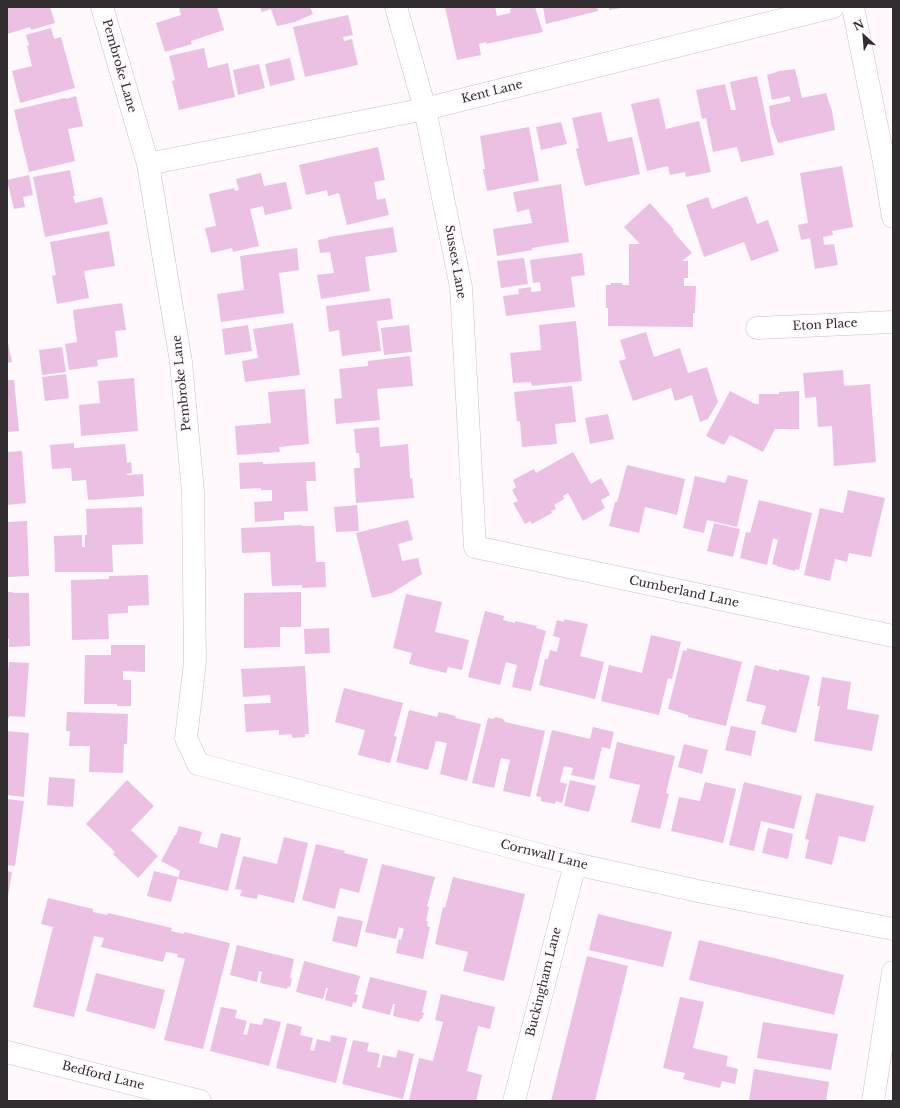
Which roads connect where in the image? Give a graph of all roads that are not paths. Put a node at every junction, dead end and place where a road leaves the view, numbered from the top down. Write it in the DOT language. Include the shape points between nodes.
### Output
graph roads {
  1 [pos="102,7"];
  2 [pos="396,7"];
  3 [pos="833,7"];
  4 [pos="853,7"];
  5 [pos="425,109"];
  6 [pos="148,164"];
  7 [pos="893,217"];
  8 [pos="893,322"];
  9 [pos="757,328"];
  10 [pos="475,547"];
  11 [pos="893,636"];
  12 [pos="198,764"];
  13 [pos="575,864"];
  14 [pos="893,930"];
  15 [pos="893,972"];
  16 [pos="7,1052"];
  17 [pos="200,1101"];
  18 [pos="514,1101"];
  19 [pos="873,1101"];
  1 -- 6 [label="street, Pembroke Lane"];
  2 -- 5 [label="street, Sussex Lane"];
  3 -- 5 [label="street, Kent Lane"];
  4 -- 7 [label="street"];
  5 -- 6 [label="street, Kent Lane"];
  5 -- 10 [label="street, Sussex Lane" via="461,287"];
  6 -- 12 [label="street, Pembroke Lane" via="181,362 193,492 195,662 186,738"];
  8 -- 9 [label="street, Eton Place"];
  10 -- 11 [label="street, Cumberland Lane"];
  12 -- 13 [label="street, Cornwall Lane"];
  13 -- 14 [label="street, Cornwall Lane"];
  13 -- 18 [label="street, Buckingham Lane"];
  15 -- 19 [label="street"];
  16 -- 17 [label="street, Bedford Lane"];
}
